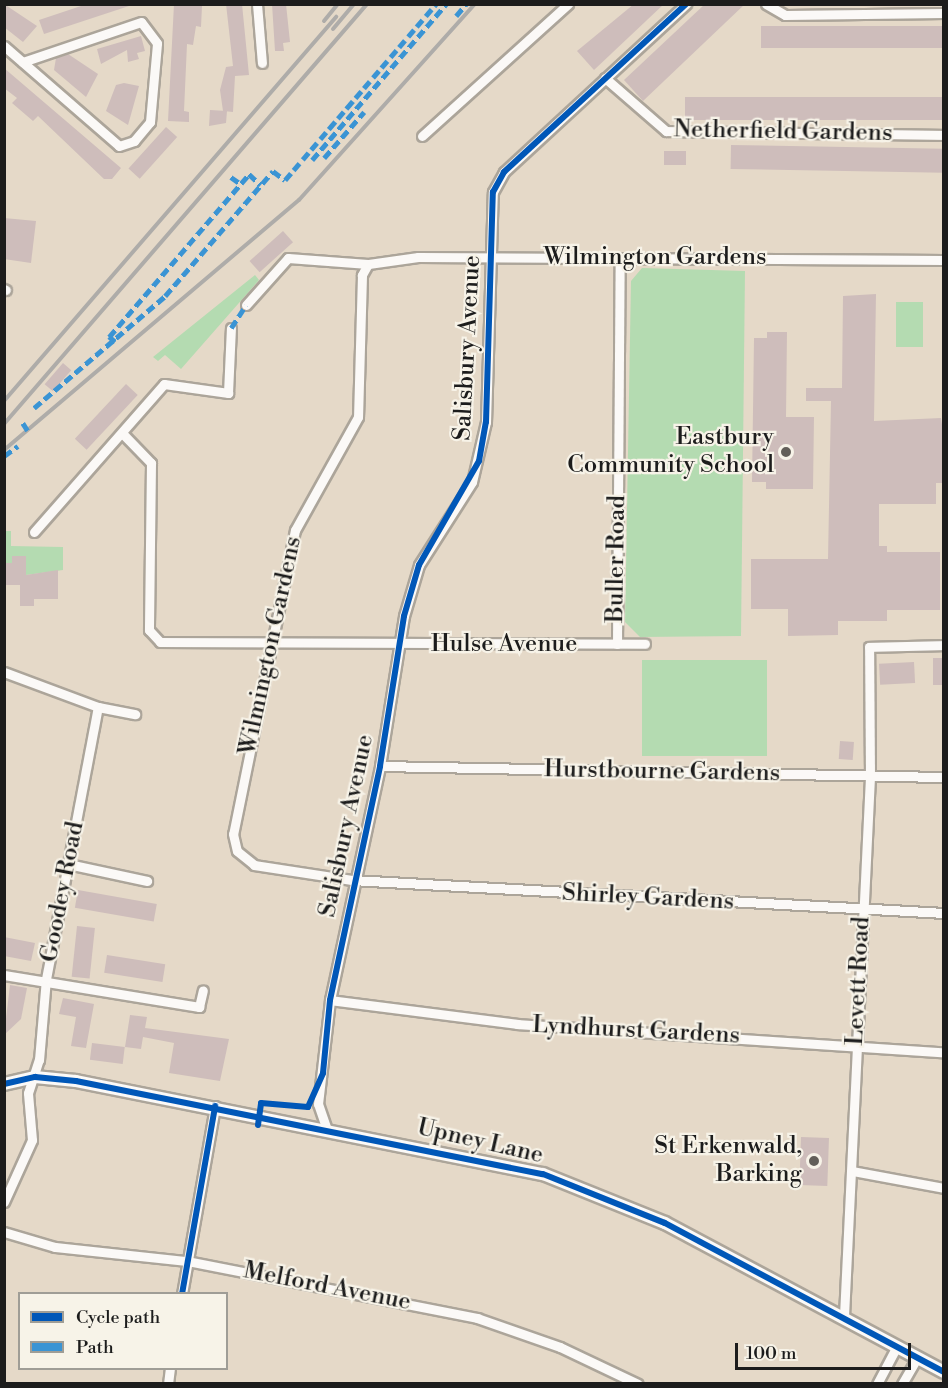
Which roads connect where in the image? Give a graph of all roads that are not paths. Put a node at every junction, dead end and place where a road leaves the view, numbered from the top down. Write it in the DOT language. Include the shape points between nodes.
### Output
graph roads {
  1 [pos="257,4"];
  2 [pos="568,4"];
  3 [pos="686,4"];
  4 [pos="766,4"];
  5 [pos="944,14"];
  6 [pos="4,46"];
  7 [pos="23,62"];
  8 [pos="262,63"];
  9 [pos="605,78"];
  10 [pos="944,135"];
  11 [pos="422,136"];
  12 [pos="620,258"];
  13 [pos="490,260"];
  14 [pos="944,260"];
  15 [pos="368,264"];
  16 [pos="246,305"];
  17 [pos="231,328"];
  18 [pos="122,433"];
  19 [pos="34,531"];
  20 [pos="617,644"];
  21 [pos="645,644"];
  22 [pos="269,645"];
  23 [pos="944,645"];
  24 [pos="400,646"];
  25 [pos="4,672"];
  26 [pos="98,707"];
  27 [pos="135,714"];
  28 [pos="380,766"];
  29 [pos="870,776"];
  30 [pos="944,777"];
  31 [pos="68,864"];
  32 [pos="352,880"];
  33 [pos="147,881"];
  34 [pos="863,909"];
  35 [pos="944,914"];
  36 [pos="4,975"];
  37 [pos="46,979"];
  38 [pos="203,990"];
  39 [pos="330,1000"];
  40 [pos="856,1043"];
  41 [pos="944,1052"];
  42 [pos="35,1077"];
  43 [pos="4,1084"];
  44 [pos="215,1106"];
  45 [pos="326,1127"];
  46 [pos="852,1172"];
  47 [pos="944,1188"];
  48 [pos="4,1202"];
  49 [pos="4,1232"];
  50 [pos="187,1261"];
  51 [pos="182,1292"];
  52 [pos="844,1316"];
  53 [pos="897,1346"];
  54 [pos="917,1358"];
  55 [pos="944,1372"];
  56 [pos="638,1383"];
  57 [pos="877,1383"];
  58 [pos="902,1383"];
  1 -- 8 [label="street"];
  2 -- 11 [label="street"];
  3 -- 9 [label="street, Salisbury Avenue"];
  4 -- 5 [label="street" via="785,15"];
  6 -- 7 [label="street"];
  7 -- 7 [label="street" via="113,142 134,141 152,117 157,43 141,22"];
  9 -- 10 [label="street, Netherfield Gardens" via="666,131"];
  9 -- 13 [label="street, Salisbury Avenue" via="504,172 492,192"];
  12 -- 13 [label="street, Wilmington Gardens"];
  12 -- 14 [label="street, Wilmington Gardens"];
  12 -- 20 [label="street, Buller Road"];
  13 -- 15 [label="street, Wilmington Gardens" via="418,257"];
  13 -- 24 [label="street, Salisbury Avenue" via="486,422 479,461 419,565"];
  15 -- 16 [label="street, Wilmington Gardens" via="288,258"];
  15 -- 22 [label="street, Wilmington Gardens" via="362,275 358,417 295,530"];
  17 -- 18 [label="street" via="228,393 164,384"];
  18 -- 19 [label="street"];
  18 -- 22 [label="street, Hulse Avenue" via="151,463 153,636 168,644"];
  20 -- 21 [label="street, Hulse Avenue"];
  20 -- 24 [label="street, Hulse Avenue"];
  22 -- 24 [label="street, Hulse Avenue"];
  22 -- 32 [label="street, Wilmington Gardens" via="233,834 237,851 254,865"];
  23 -- 29 [label="street, Levett Road" via="868,647"];
  24 -- 28 [label="street, Salisbury Avenue"];
  25 -- 26 [label="street"];
  26 -- 27 [label="street"];
  26 -- 31 [label="street, Goodey Road"];
  28 -- 29 [label="street, Hurstbourne Gardens"];
  28 -- 32 [label="street, Salisbury Avenue"];
  29 -- 30 [label="street, Hurstbourne Gardens"];
  29 -- 34 [label="street, Levett Road"];
  31 -- 33 [label="street"];
  31 -- 37 [label="street, Goodey Road"];
  32 -- 34 [label="street, Shirley Gardens"];
  32 -- 39 [label="street, Salisbury Avenue"];
  34 -- 35 [label="street, Shirley Gardens"];
  34 -- 40 [label="street, Levett Road"];
  36 -- 37 [label="street"];
  37 -- 38 [label="street" via="199,1007"];
  37 -- 42 [label="street, Goodey Road"];
  39 -- 40 [label="street, Lyndhurst Gardens" via="517,1024"];
  39 -- 45 [label="street, Salisbury Avenue" via="318,1104"];
  40 -- 41 [label="street, Lyndhurst Gardens"];
  40 -- 46 [label="street, Levett Road"];
  42 -- 43 [label="street, Upney Lane"];
  42 -- 44 [label="street, Upney Lane"];
  42 -- 48 [label="street, Goodey Road" via="28,1093 32,1140"];
  44 -- 45 [label="street, Upney Lane"];
  44 -- 50 [label="street"];
  45 -- 52 [label="street, Upney Lane" via="543,1174 665,1223"];
  46 -- 47 [label="street"];
  46 -- 52 [label="street, Levett Road"];
  49 -- 50 [label="street, Melford Avenue" via="55,1247"];
  50 -- 51 [label="street"];
  50 -- 56 [label="street, Melford Avenue" via="477,1318 560,1347"];
  52 -- 53 [label="street, Upney Lane"];
  53 -- 54 [label="street, Upney Lane"];
  53 -- 57 [label="street"];
  54 -- 55 [label="street, Upney Lane"];
  54 -- 58 [label="street"];
}
